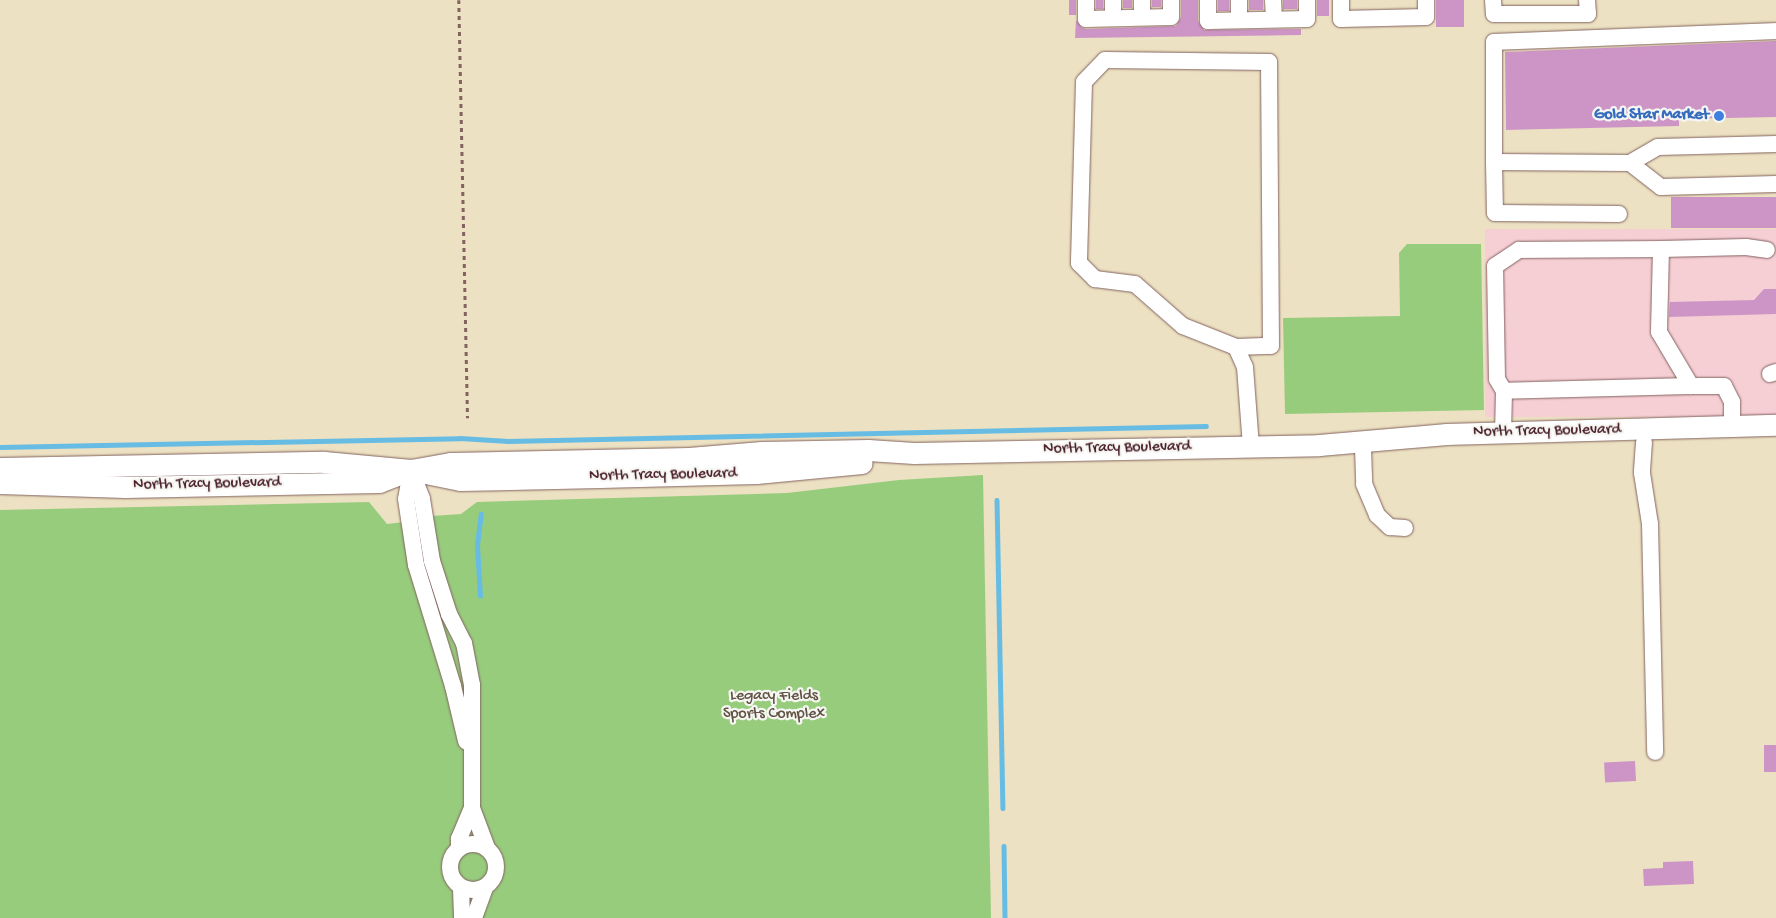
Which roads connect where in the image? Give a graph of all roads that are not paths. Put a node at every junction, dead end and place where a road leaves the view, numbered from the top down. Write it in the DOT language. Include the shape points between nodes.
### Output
graph roads {
  1 [pos="1086,0"];
  2 [pos="1113,0"];
  3 [pos="1142,0"];
  4 [pos="1171,0"];
  5 [pos="1208,0"];
  6 [pos="1239,0"];
  7 [pos="1273,0"];
  8 [pos="1307,0"];
  9 [pos="1341,0"];
  10 [pos="1426,0"];
  11 [pos="1493,0"];
  12 [pos="1587,0"];
  13 [pos="1142,17"];
  14 [pos="1113,18"];
  15 [pos="1274,19"];
  16 [pos="1239,20"];
  17 [pos="1776,31"];
  18 [pos="1776,144"];
  19 [pos="1494,162"];
  20 [pos="1630,163"];
  21 [pos="1776,184"];
  22 [pos="1619,214"];
  23 [pos="1661,249"];
  24 [pos="1767,250"];
  25 [pos="1236,347"];
  26 [pos="1691,386"];
  27 [pos="1504,391"];
  28 [pos="1776,425"];
  29 [pos="1732,427"];
  30 [pos="1503,433"];
  31 [pos="1776,439"];
  32 [pos="1644,442"];
  33 [pos="1319,445"];
  34 [pos="1251,446"];
  35 [pos="1363,448"];
  36 [pos="0,468"];
  37 [pos="411,470"];
  38 [pos="0,483"];
  39 [pos="1405,528"];
  40 [pos="1655,752"];
  41 [pos="471,763"];
  42 [pos="472,808"];
  43 [pos="459,848"];
  44 [pos="486,848"];
  45 [pos="462,888"];
  46 [pos="485,888"];
  47 [pos="462,918"];
  48 [pos="474,918"];
  1 -- 14 [label="lane" via="1086,19"];
  2 -- 14 [label="lane"];
  3 -- 13 [label="lane"];
  4 -- 13 [label="lane" via="1171,17"];
  5 -- 16 [label="lane" via="1208,21"];
  6 -- 16 [label="lane"];
  7 -- 15 [label="lane"];
  8 -- 15 [label="lane" via="1307,19"];
  9 -- 10 [label="lane" via="1342,19 1426,17"];
  11 -- 12 [label="lane" via="1494,14 1588,14"];
  13 -- 14 [label="lane"];
  15 -- 16 [label="lane"];
  17 -- 19 [label="lane" via="1494,42"];
  18 -- 20 [label="lane" via="1658,147"];
  19 -- 20 [label="lane"];
  19 -- 22 [label="lane" via="1495,212"];
  20 -- 21 [label="lane" via="1660,187"];
  23 -- 24 [label="lane" via="1746,247"];
  23 -- 26 [label="lane" via="1659,332"];
  23 -- 27 [label="lane" via="1518,250 1496,266 1497,379"];
  25 -- 25 [label="lane" via="1183,326 1135,284 1095,279 1079,263 1084,82 1105,60 1269,62 1271,346"];
  25 -- 34 [label="lane" via="1245,367"];
  26 -- 27 [label="lane"];
  26 -- 29 [label="lane" via="1724,386 1732,402"];
  27 -- 30 [label="lane"];
  28 -- 29 [label="main road, North Tracy Boulevard"];
  29 -- 30 [label="main road, North Tracy Boulevard"];
  30 -- 33 [label="main road, North Tracy Boulevard"];
  31 -- 32 [label="main road, North Tracy Boulevard"];
  32 -- 35 [label="main road, North Tracy Boulevard"];
  32 -- 40 [label="lane" via="1642,473 1649,510"];
  33 -- 34 [label="main road, North Tracy Boulevard"];
  33 -- 35 [label="main road, North Tracy Boulevard"];
  34 -- 37 [label="main road, North Tracy Boulevard" via="914,453 848,450 688,458 451,463"];
  35 -- 39 [label="lane" via="1364,484 1377,515 1390,527"];
  36 -- 37 [label="main road, North Tracy Boulevard" via="316,462"];
  37 -- 38 [label="main road, North Tracy Boulevard" via="379,482 125,487"];
  37 -- 41 [label="lane" via="406,499 413,549 460,710"];
  37 -- 41 [label="lane" via="422,499 427,539 439,587 464,643 469,665 474,740"];
  41 -- 42 [label="lane"];
  42 -- 43 [label="lane" via="459,839"];
  42 -- 44 [label="lane"];
  43 -- 44 [label="lane" via="473,844"];
  43 -- 45 [label="lane" via="449,868 451,876"];
  44 -- 46 [label="lane" via="496,867 495,875"];
  45 -- 46 [label="lane" via="469,891"];
  45 -- 47 [label="lane"];
  46 -- 48 [label="lane"];
}
